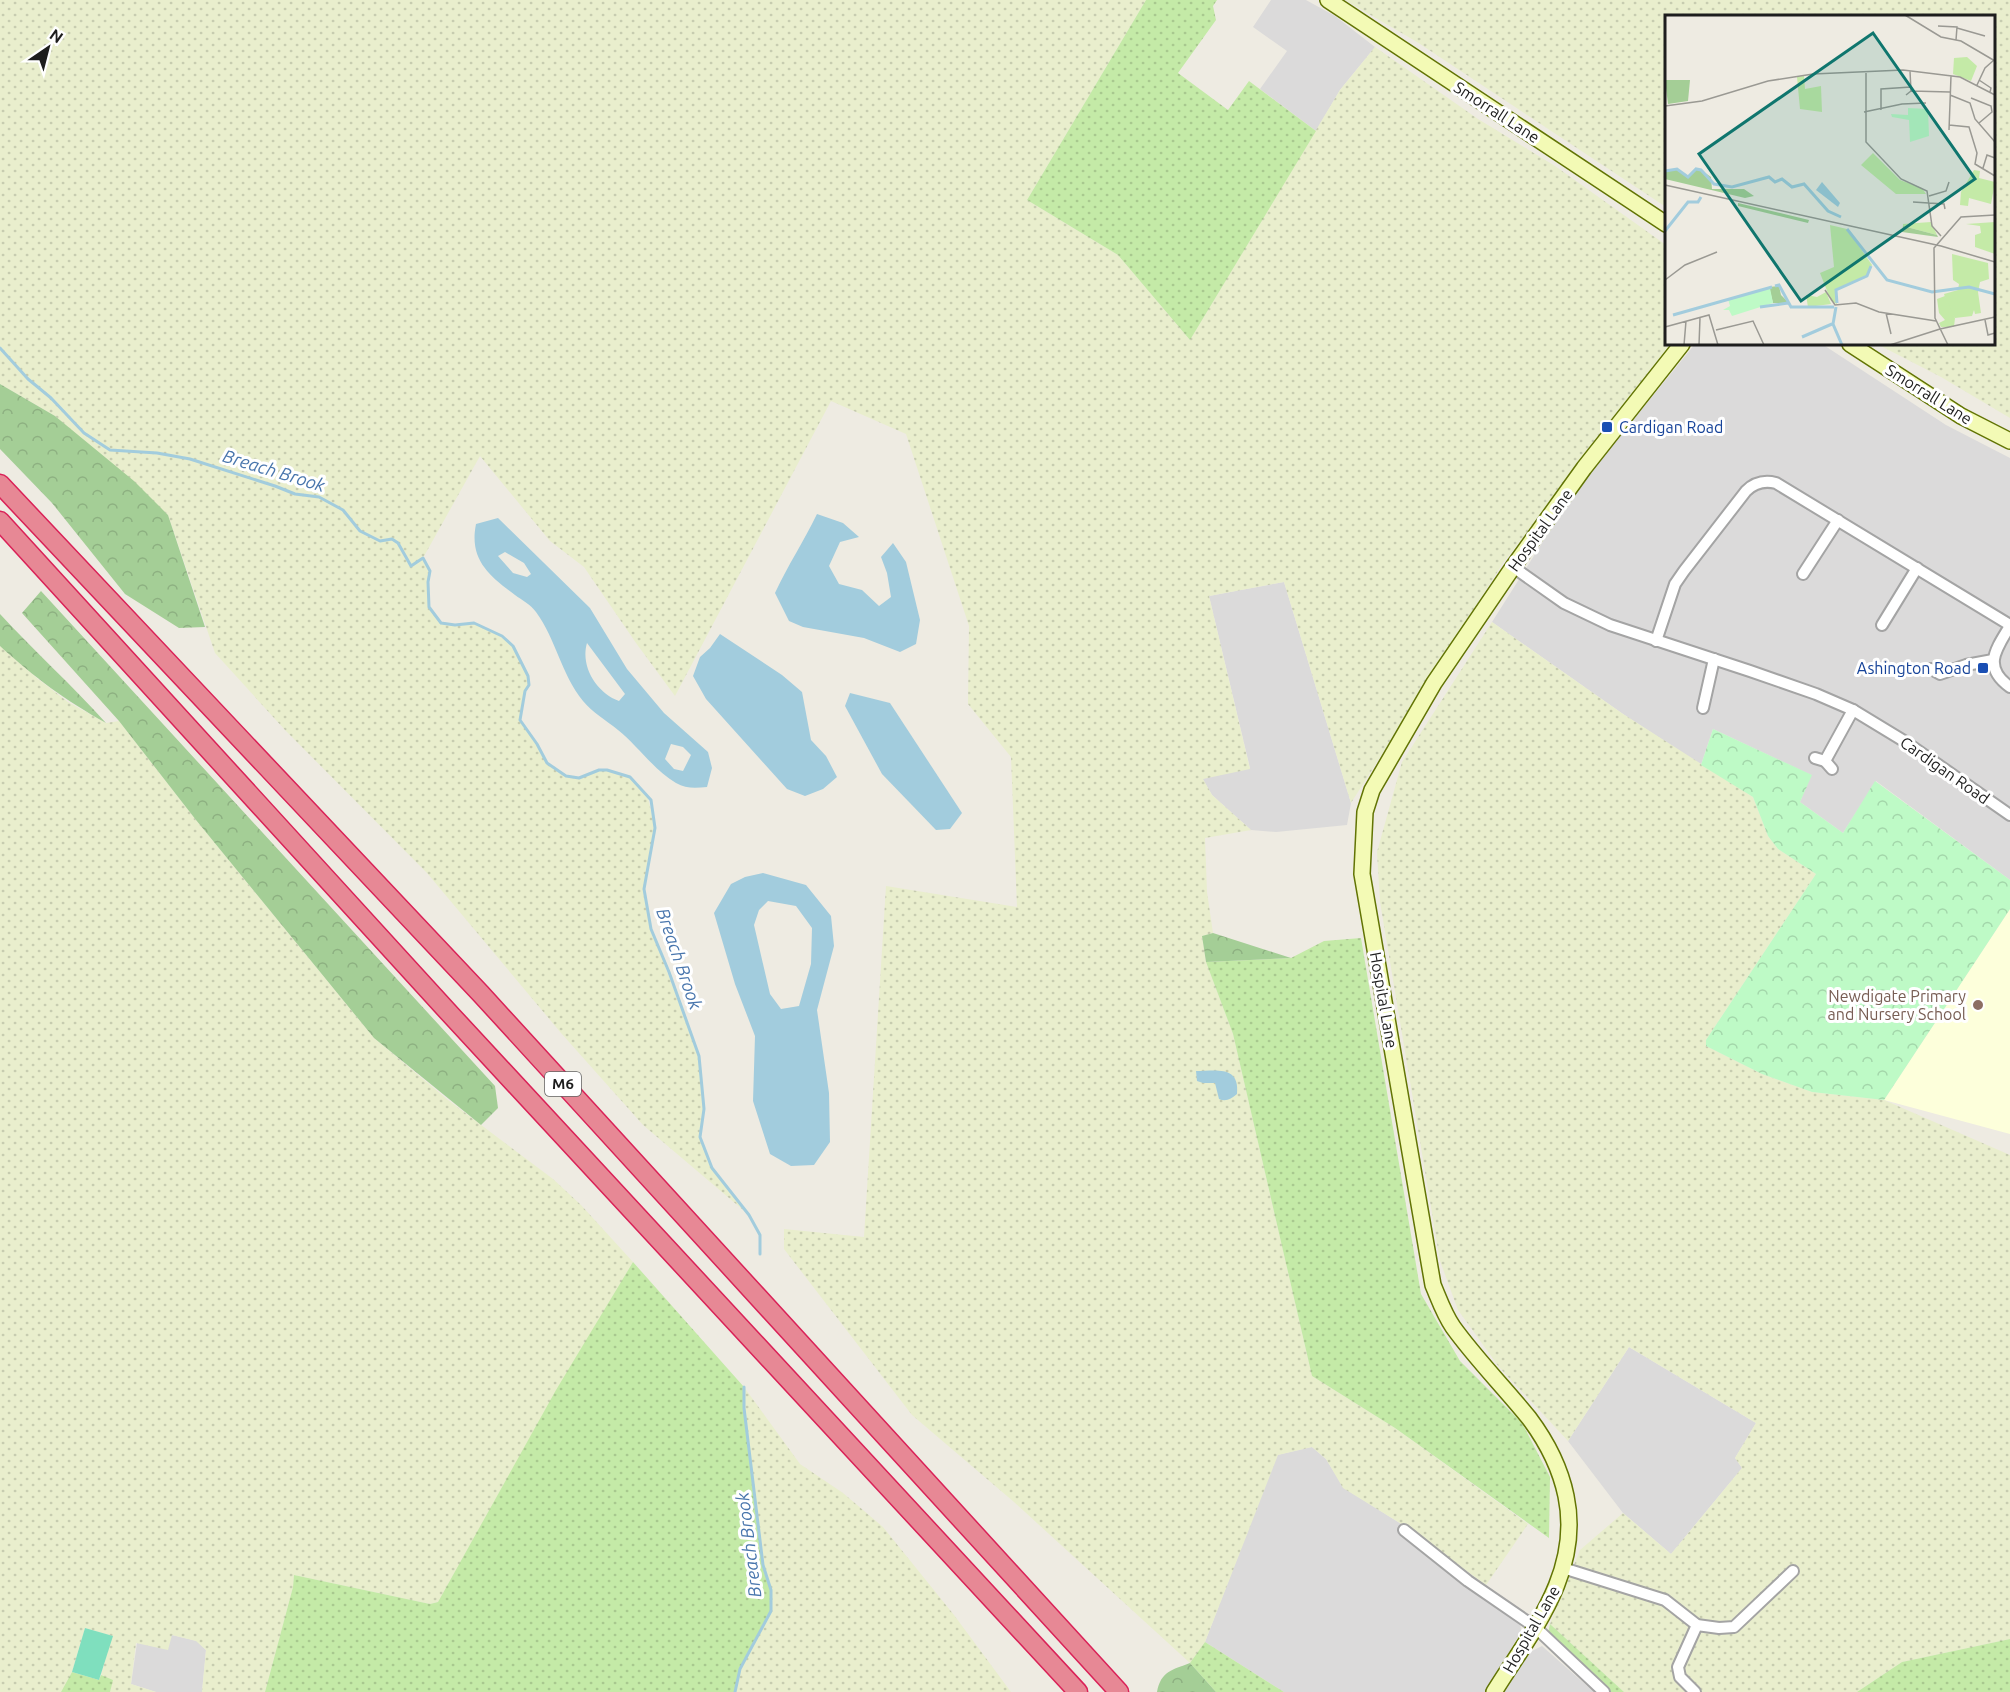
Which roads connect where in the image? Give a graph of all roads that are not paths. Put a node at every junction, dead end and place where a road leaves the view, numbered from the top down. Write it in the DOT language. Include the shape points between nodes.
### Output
graph roads {
  1 [pos="1328,0"];
  2 [pos="1665,223"];
  3 [pos="1681,345"];
  4 [pos="1852,345"];
  5 [pos="2010,441"];
  6 [pos="0,484"];
  7 [pos="1838,520"];
  8 [pos="0,521"];
  9 [pos="1513,567"];
  10 [pos="1917,568"];
  11 [pos="1803,574"];
  12 [pos="1882,625"];
  13 [pos="2010,625"];
  14 [pos="1656,641"];
  15 [pos="1714,659"];
  16 [pos="1993,660"];
  17 [pos="1930,669"];
  18 [pos="2010,687"];
  19 [pos="1703,708"];
  20 [pos="1853,710"];
  21 [pos="1824,763"];
  22 [pos="2009,814"];
  23 [pos="1404,1530"];
  24 [pos="1563,1568"];
  25 [pos="1793,1571"];
  26 [pos="1696,1625"];
  27 [pos="1535,1627"];
  28 [pos="1078,1692"];
  29 [pos="1119,1692"];
  30 [pos="1494,1692"];
  31 [pos="1604,1692"];
  32 [pos="1695,1692"];
  1 -- 2 [label="street, Smorrall Lane"];
  3 -- 9 [label="street, Hospital Lane" via="1584,468"];
  4 -- 5 [label="street, Smorrall Lane" via="1961,416"];
  6 -- 29 [label="highway, M6" via="481,994"];
  7 -- 10 [label="street"];
  7 -- 11 [label="street"];
  7 -- 14 [label="street" via="1776,483 1760,482 1750,487 1675,584"];
  8 -- 28 [label="highway, M6"];
  9 -- 14 [label="street, Cardigan Road" via="1564,603 1610,626"];
  9 -- 24 [label="street, Hospital Lane" via="1434,683 1372,790 1365,812 1362,874 1433,1286 1451,1325 1529,1418 1557,1464 1569,1522"];
  10 -- 12 [label="street"];
  10 -- 13 [label="street"];
  13 -- 16 [label="street"];
  14 -- 15 [label="street, Cardigan Road"];
  15 -- 19 [label="street"];
  15 -- 20 [label="street, Cardigan Road"];
  16 -- 17 [label="street" via="1940,674"];
  16 -- 18 [label="street" via="1999,677"];
  20 -- 21 [label="street"];
  20 -- 22 [label="street, Cardigan Road"];
  23 -- 27 [label="street"];
  24 -- 26 [label="street" via="1665,1600"];
  24 -- 27 [label="street, Hospital Lane"];
  25 -- 26 [label="street" via="1734,1627"];
  26 -- 32 [label="street" via="1678,1667 1680,1677"];
  27 -- 30 [label="street, Hospital Lane"];
  27 -- 31 [label="street"];
}
